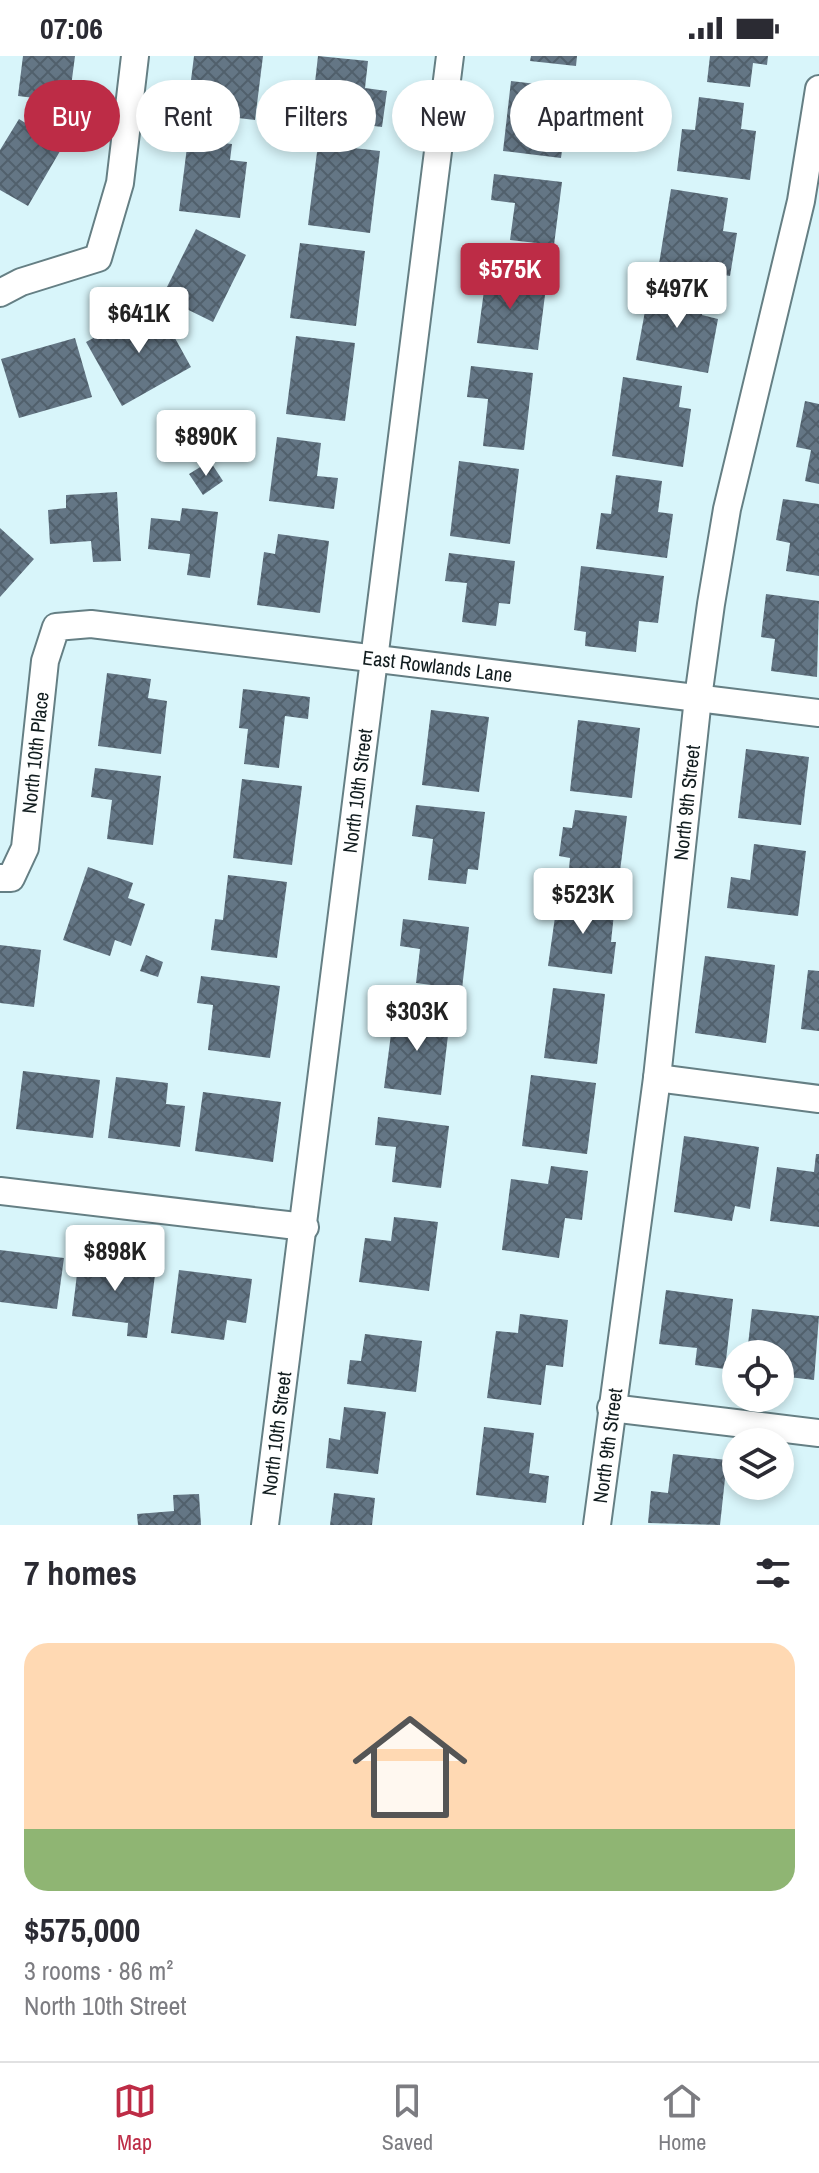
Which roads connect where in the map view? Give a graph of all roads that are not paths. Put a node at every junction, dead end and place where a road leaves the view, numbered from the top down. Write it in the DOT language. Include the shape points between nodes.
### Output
graph roads {
  1 [pos="135,56"];
  2 [pos="450,56"];
  3 [pos="819,89"];
  4 [pos="0,293"];
  5 [pos="56,627"];
  6 [pos="373,658"];
  7 [pos="698,698"];
  8 [pos="819,713"];
  9 [pos="6,878"];
  10 [pos="657,1078"];
  11 [pos="819,1099"];
  12 [pos="0,1191"];
  13 [pos="305,1227"];
  14 [pos="611,1408"];
  15 [pos="819,1433"];
  16 [pos="265,1525"];
  17 [pos="597,1525"];
  1 -- 4 [label="street" via="120,183 98,258"];
  2 -- 6 [label="street, North 10th Street"];
  3 -- 7 [label="street, North 9th Street" via="801,201 727,509"];
  5 -- 6 [label="street, East Rowlands Lane" via="91,624"];
  5 -- 9 [label="street, North 10th Place" via="45,661 25,848"];
  6 -- 7 [label="street, East Rowlands Lane"];
  6 -- 13 [label="street, North 10th Street"];
  7 -- 8 [label="street, East Rowlands Lane"];
  7 -- 10 [label="street, North 9th Street"];
  10 -- 11 [label="street"];
  10 -- 14 [label="street, North 9th Street"];
  12 -- 13 [label="street"];
  13 -- 16 [label="street, North 10th Street"];
  14 -- 15 [label="street"];
  14 -- 17 [label="street, North 9th Street"];
}
